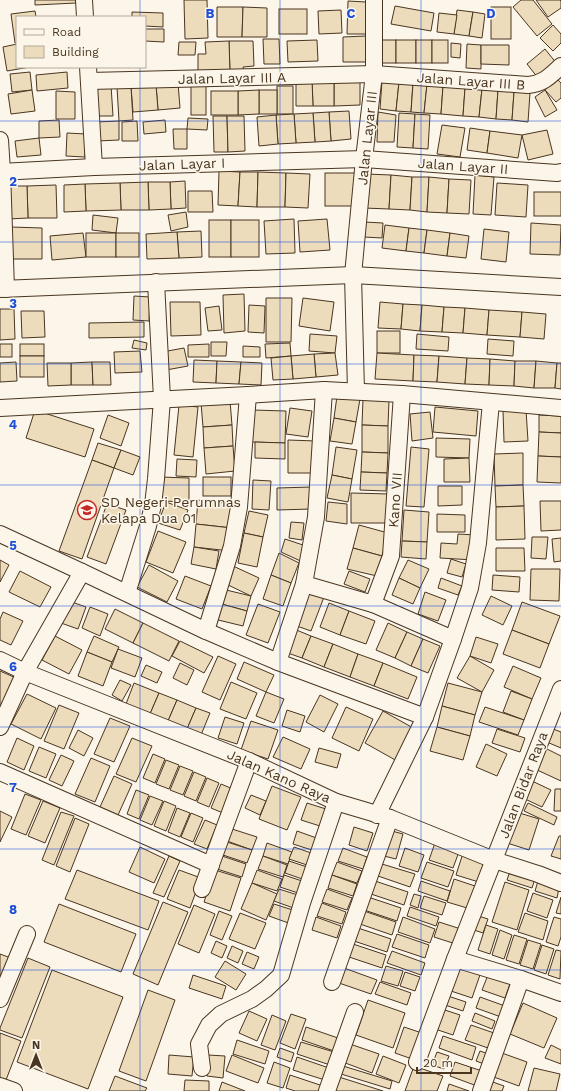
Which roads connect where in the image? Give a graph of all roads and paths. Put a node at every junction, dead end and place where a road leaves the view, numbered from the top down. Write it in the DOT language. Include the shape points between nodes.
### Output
graph roads {
  1 [pos="84,0"];
  2 [pos="374,0"];
  3 [pos="85,16"];
  4 [pos="561,66"];
  5 [pos="89,74"];
  6 [pos="374,74"];
  7 [pos="0,140"];
  8 [pos="364,159"];
  9 [pos="94,167"];
  10 [pos="1,172"];
  11 [pos="561,172"];
  12 [pos="353,275"];
  13 [pos="156,282"];
  14 [pos="561,287"];
  15 [pos="3,289"];
  16 [pos="324,390"];
  17 [pos="356,392"];
  18 [pos="402,394"];
  19 [pos="248,395"];
  20 [pos="162,400"];
  21 [pos="491,402"];
  22 [pos="0,408"];
  23 [pos="561,408"];
  24 [pos="0,534"];
  25 [pos="82,572"];
  26 [pos="304,584"];
  27 [pos="127,593"];
  28 [pos="373,604"];
  29 [pos="206,631"];
  30 [pos="453,639"];
  31 [pos="0,660"];
  32 [pos="278,662"];
  33 [pos="25,672"];
  34 [pos="561,689"];
  35 [pos="425,717"];
  36 [pos="0,727"];
  37 [pos="249,761"];
  38 [pos="0,772"];
  39 [pos="336,802"];
  40 [pos="384,817"];
  41 [pos="494,860"];
  42 [pos="210,865"];
  43 [pos="561,883"];
  44 [pos="202,889"];
  45 [pos="27,934"];
  46 [pos="455,959"];
  47 [pos="521,979"];
  48 [pos="332,982"];
  49 [pos="561,993"];
  50 [pos="0,999"];
  51 [pos="355,1012"];
  52 [pos="417,1062"];
  53 [pos="202,1068"];
  54 [pos="327,1091"];
  55 [pos="481,1091"];
  1 -- 3 [label="street"];
  2 -- 6 [label="street, Jalan Layar III"];
  4 -- 6 [label="street, Jalan Layar III B" via="543,81 528,85"];
  5 -- 6 [label="street, Jalan Layar III A"];
  5 -- 9 [label="street"];
  6 -- 8 [label="street, Jalan Layar III"];
  7 -- 10 [label="street"];
  8 -- 9 [label="street, Jalan Layar I"];
  8 -- 11 [label="street, Jalan Layar II"];
  8 -- 12 [label="street, Jalan Layar III"];
  9 -- 10 [label="street, Jalan Layar I"];
  10 -- 15 [label="street"];
  12 -- 13 [label="street"];
  12 -- 14 [label="street"];
  12 -- 17 [label="street, Jalan Layar III"];
  13 -- 15 [label="street"];
  13 -- 20 [label="street"];
  16 -- 17 [label="street"];
  16 -- 19 [label="street"];
  16 -- 26 [label="street" via="316,517"];
  17 -- 18 [label="street"];
  18 -- 21 [label="street"];
  18 -- 28 [label="street, Kano VII" via="391,556"];
  19 -- 20 [label="street"];
  19 -- 29 [label="street" via="239,506 232,546"];
  20 -- 22 [label="street"];
  20 -- 27 [label="street" via="153,505"];
  21 -- 23 [label="street"];
  21 -- 30 [label="street" via="478,543 470,588"];
  24 -- 25 [label="street"];
  25 -- 27 [label="street"];
  25 -- 33 [label="street"];
  26 -- 28 [label="street"];
  26 -- 32 [label="street"];
  27 -- 29 [label="street"];
  28 -- 30 [label="street"];
  29 -- 32 [label="street"];
  30 -- 35 [label="street"];
  31 -- 33 [label="street, Jalan Kano Raya"];
  32 -- 35 [label="street"];
  33 -- 36 [label="street"];
  33 -- 37 [label="street, Jalan Kano Raya"];
  34 -- 41 [label="street, Jalan Bidar Raya"];
  35 -- 40 [label="street"];
  37 -- 39 [label="street, Jalan Kano Raya"];
  37 -- 42 [label="street"];
  38 -- 42 [label="street"];
  39 -- 40 [label="street, Jalan Kano Raya"];
  39 -- 53 [label="street" via="281,975 252,999 221,1014 209,1025 199,1044"];
  40 -- 41 [label="street, Jalan Kano Raya"];
  40 -- 48 [label="street"];
  41 -- 43 [label="street, Jalan Kano Raya"];
  41 -- 46 [label="street, Jalan Bidar Raya"];
  42 -- 44 [label="street"];
  45 -- 50 [label="street"];
  46 -- 47 [label="street"];
  46 -- 52 [label="street, Jalan Bidar Raya"];
  47 -- 49 [label="street"];
  47 -- 55 [label="street"];
  51 -- 54 [label="street"];
}
